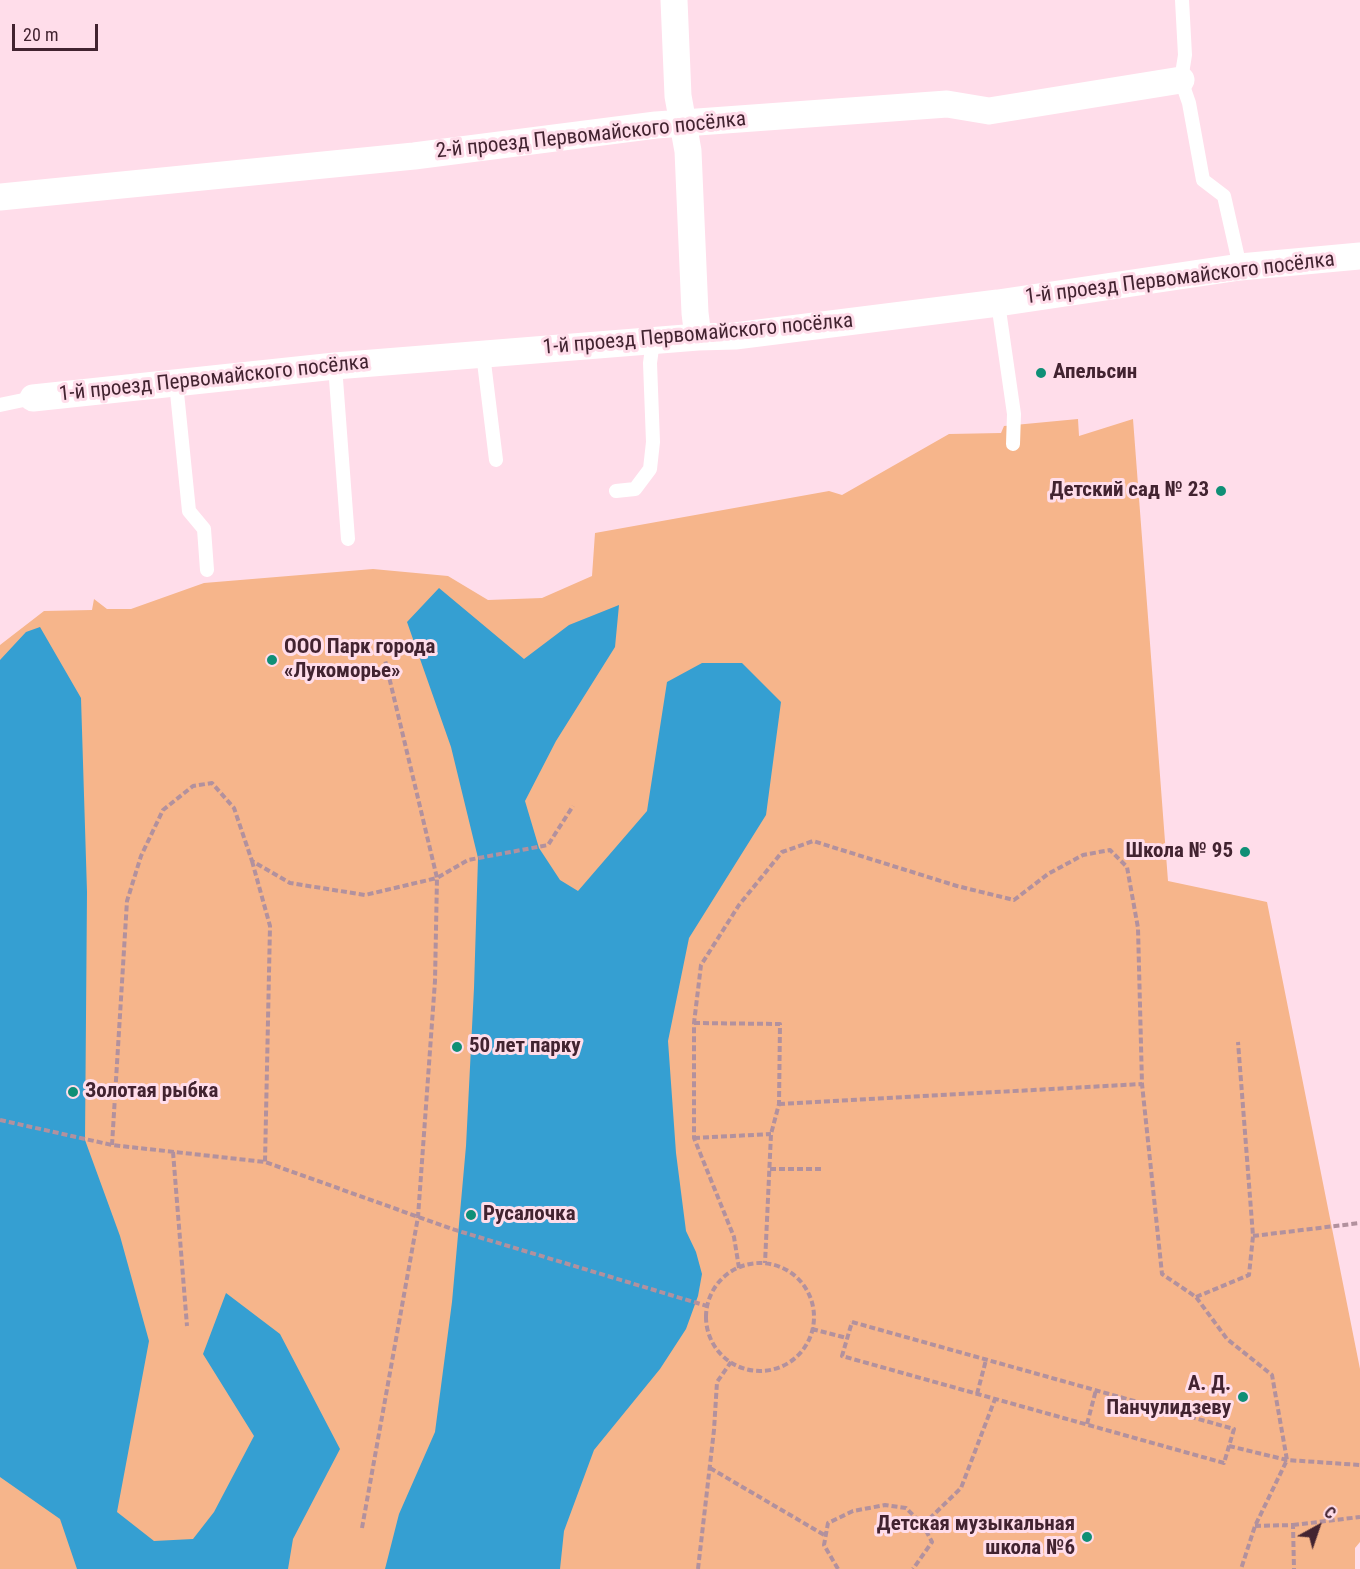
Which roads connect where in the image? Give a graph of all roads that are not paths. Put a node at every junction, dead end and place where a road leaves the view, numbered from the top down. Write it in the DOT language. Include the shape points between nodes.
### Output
graph roads {
  1 [pos="674,0"];
  2 [pos="1182,0"];
  3 [pos="1181,80"];
  4 [pos="683,123"];
  5 [pos="0,197"];
  6 [pos="1360,256"];
  7 [pos="1240,267"];
  8 [pos="998,303"];
  9 [pos="698,338"];
  10 [pos="653,341"];
  11 [pos="483,354"];
  12 [pos="335,366"];
  13 [pos="176,383"];
  14 [pos="33,398"];
  15 [pos="0,405"];
  16 [pos="1013,444"];
  17 [pos="496,460"];
  18 [pos="616,490"];
  19 [pos="348,538"];
  20 [pos="207,570"];
  1 -- 4 [label="street" via="678,96"];
  2 -- 3 [label="lane" via="1185,55"];
  3 -- 4 [label="street, 2-й проезд Первомайского посёлка" via="989,111 947,104"];
  3 -- 7 [label="lane" via="1203,180 1224,196"];
  4 -- 5 [label="street, 2-й проезд Первомайского посёлка" via="414,156"];
  4 -- 9 [label="street" via="688,151"];
  6 -- 7 [label="street, 1-й проезд Первомайского посёлка"];
  7 -- 8 [label="street, 1-й проезд Первомайского посёлка"];
  8 -- 9 [label="street, 1-й проезд Первомайского посёлка"];
  8 -- 16 [label="lane" via="1014,414"];
  9 -- 10 [label="street, 1-й проезд Первомайского посёлка"];
  10 -- 11 [label="street, 1-й проезд Первомайского посёлка"];
  10 -- 18 [label="lane" via="650,469 635,489"];
  11 -- 12 [label="street, 1-й проезд Первомайского посёлка"];
  11 -- 17 [label="lane"];
  12 -- 13 [label="street, 1-й проезд Первомайского посёлка"];
  12 -- 19 [label="lane"];
  13 -- 14 [label="street, 1-й проезд Первомайского посёлка"];
  13 -- 20 [label="lane" via="189,511 204,529"];
  14 -- 15 [label="lane"];
}
